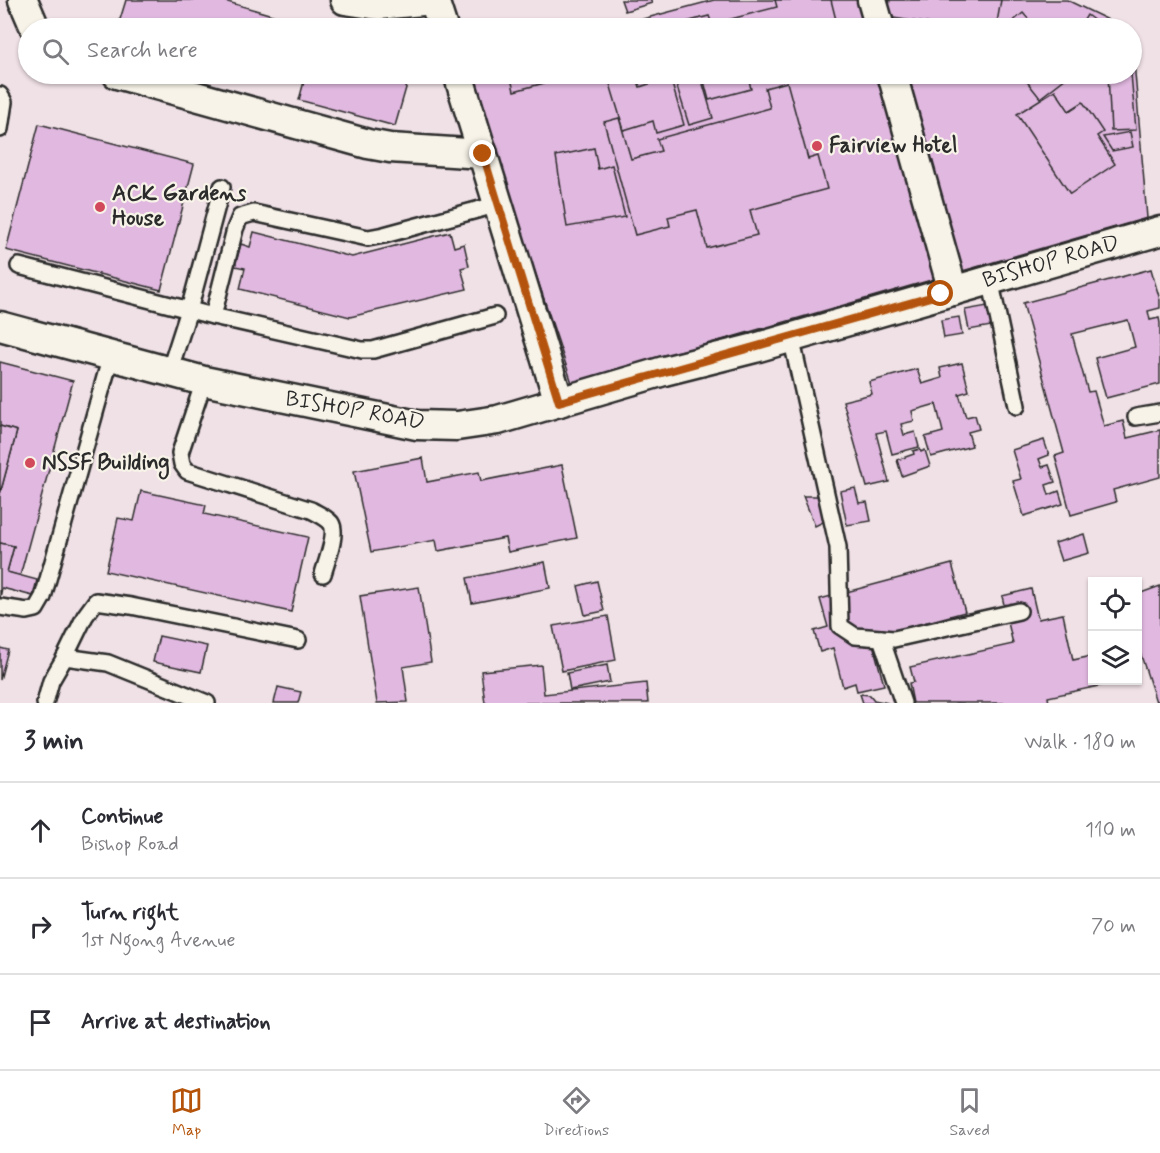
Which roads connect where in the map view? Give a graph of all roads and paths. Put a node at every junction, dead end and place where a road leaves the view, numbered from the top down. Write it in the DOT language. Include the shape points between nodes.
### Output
graph roads {
  1 [pos="23,0"];
  2 [pos="345,0"];
  3 [pos="434,0"];
  4 [pos="872,0"];
  5 [pos="31,18"];
  6 [pos="440,18"];
  7 [pos="877,18"];
  8 [pos="153,84"];
  9 [pos="461,84"];
  10 [pos="895,84"];
  11 [pos="0,95"];
  12 [pos="0,129"];
  13 [pos="483,154"];
  14 [pos="222,187"];
  15 [pos="499,204"];
  16 [pos="1160,231"];
  17 [pos="19,266"];
  18 [pos="990,279"];
  19 [pos="953,291"];
  20 [pos="189,310"];
  21 [pos="213,316"];
  22 [pos="495,316"];
  23 [pos="0,326"];
  24 [pos="792,337"];
  25 [pos="111,356"];
  26 [pos="169,372"];
  27 [pos="204,381"];
  28 [pos="559,402"];
  29 [pos="1017,406"];
  30 [pos="1160,413"];
  31 [pos="1136,417"];
  32 [pos="324,574"];
  33 [pos="0,608"];
  34 [pos="1018,610"];
  35 [pos="881,638"];
  36 [pos="298,640"];
  37 [pos="65,657"];
  38 [pos="45,703"];
  39 [pos="207,703"];
  40 [pos="903,703"];
  1 -- 5 [label="street"];
  2 -- 3 [label="street" via="378,5"];
  3 -- 6 [label="street"];
  4 -- 7 [label="street"];
  8 -- 13 [label="street" via="368,144"];
  9 -- 13 [label="street"];
  10 -- 19 [label="street"];
  11 -- 12 [label="lane" via="4,102"];
  13 -- 15 [label="street"];
  14 -- 20 [label="lane"];
  15 -- 21 [label="lane" via="368,238 254,213 240,217"];
  15 -- 28 [label="street"];
  16 -- 18 [label="street, BISHOP ROAD"];
  17 -- 20 [label="lane"];
  18 -- 19 [label="street, BISHOP ROAD"];
  18 -- 29 [label="lane"];
  19 -- 24 [label="street, BISHOP ROAD"];
  20 -- 21 [label="lane"];
  20 -- 26 [label="lane"];
  21 -- 22 [label="lane" via="373,350"];
  23 -- 25 [label="street, BISHOP ROAD"];
  24 -- 28 [label="street, BISHOP ROAD"];
  24 -- 35 [label="lane" via="838,547 840,626 855,636"];
  25 -- 26 [label="street, BISHOP ROAD"];
  25 -- 33 [label="lane" via="43,597 36,609"];
  26 -- 27 [label="street, BISHOP ROAD"];
  27 -- 28 [label="street, BISHOP ROAD" via="417,425 457,426 498,420"];
  27 -- 32 [label="lane" via="180,453 182,464 187,471 324,517 334,534"];
  30 -- 31 [label="lane"];
  34 -- 35 [label="lane" via="894,639"];
  35 -- 40 [label="lane"];
  36 -- 37 [label="lane" via="96,601"];
  37 -- 38 [label="lane" via="51,681"];
  37 -- 39 [label="lane" via="108,663"];
}
